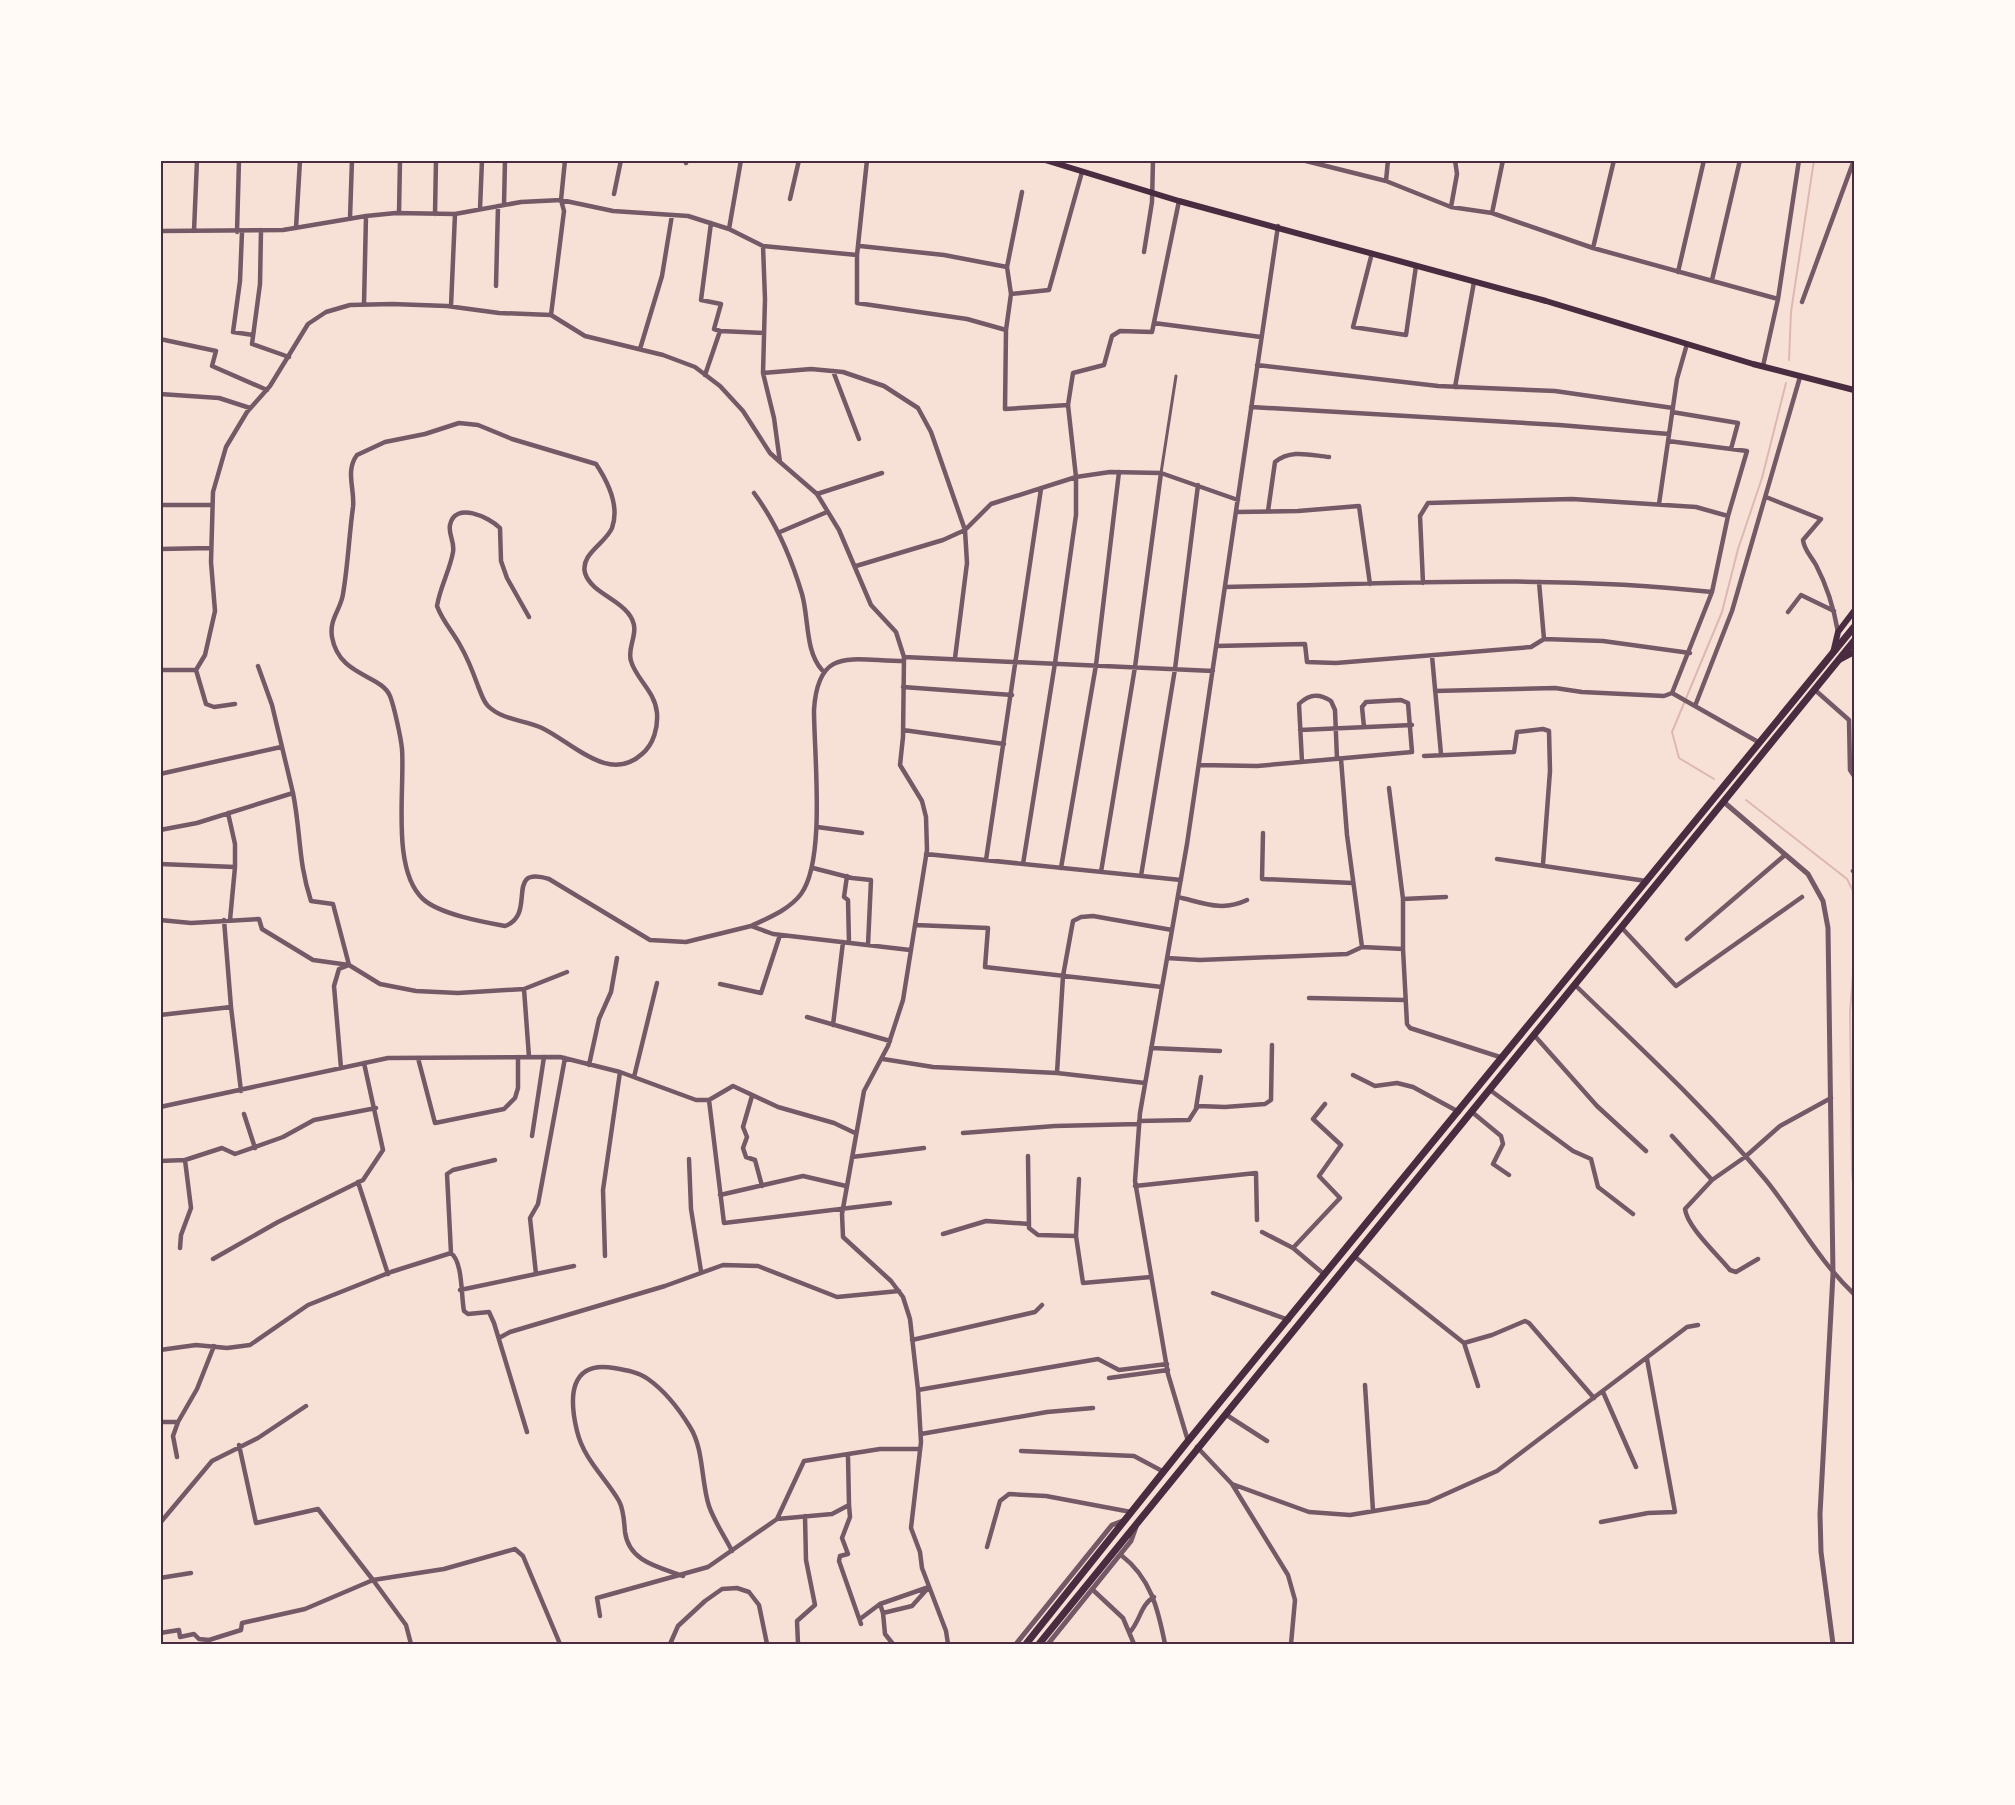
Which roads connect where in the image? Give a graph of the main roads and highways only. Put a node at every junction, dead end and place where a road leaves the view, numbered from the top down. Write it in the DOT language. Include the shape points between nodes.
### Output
graph roads {
  1 [pos="1045,160"];
  2 [pos="1854,390"];
  3 [pos="1854,611"];
  4 [pos="1854,627"];
  5 [pos="1854,646"];
  6 [pos="1833,653"];
  7 [pos="1026,1644"];
  8 [pos="1039,1644"];
  1 -- 2 [label="main road"];
  3 -- 6 [label="main road" via="1838,632"];
  4 -- 6 [label="main road"];
  5 -- 8 [label="main road"];
  6 -- 7 [label="main road"];
}
